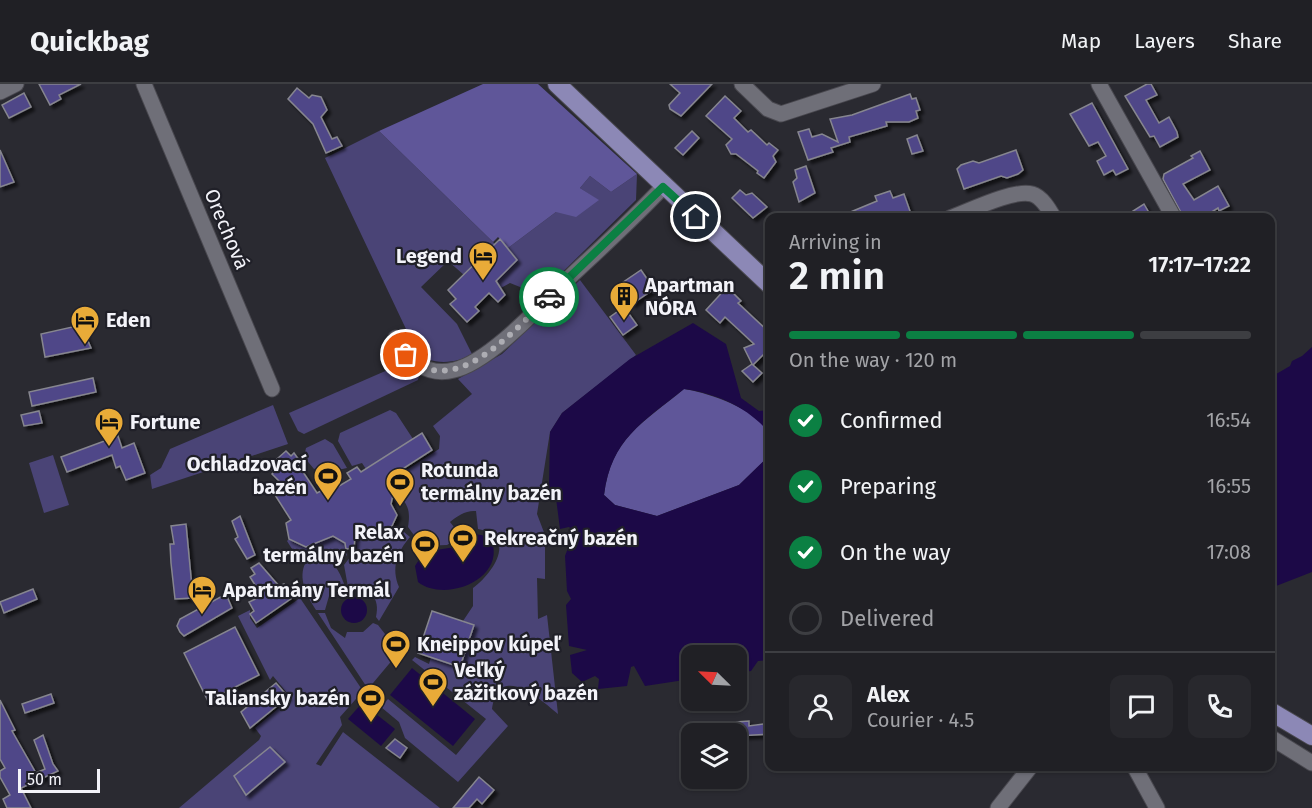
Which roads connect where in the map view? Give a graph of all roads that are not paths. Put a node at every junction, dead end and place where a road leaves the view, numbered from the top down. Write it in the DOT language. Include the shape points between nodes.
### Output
graph roads {
  1 [pos="16,84"];
  2 [pos="144,84"];
  3 [pos="557,84"];
  4 [pos="741,84"];
  5 [pos="873,84"];
  6 [pos="1099,84"];
  7 [pos="0,92"];
  8 [pos="663,187"];
  9 [pos="964,213"];
  10 [pos="1051,213"];
  11 [pos="1171,213"];
  12 [pos="765,280"];
  13 [pos="396,338"];
  14 [pos="272,390"];
  15 [pos="1275,714"];
  16 [pos="1312,736"];
  17 [pos="1275,740"];
  18 [pos="1312,763"];
  19 [pos="1027,771"];
  20 [pos="1137,771"];
  21 [pos="998,808"];
  22 [pos="1157,808"];
  1 -- 7 [label="street"];
  2 -- 14 [label="street, Orechová"];
  3 -- 8 [label="main road"];
  4 -- 5 [label="street" via="768,109 781,114"];
  6 -- 11 [label="street"];
  8 -- 12 [label="main road"];
  8 -- 13 [label="street" via="517,327 468,365 446,372 426,368 406,355"];
  9 -- 10 [label="street" via="1015,194 1032,194"];
  15 -- 16 [label="main road"];
  17 -- 18 [label="street"];
  19 -- 21 [label="street"];
  20 -- 22 [label="street"];
}
